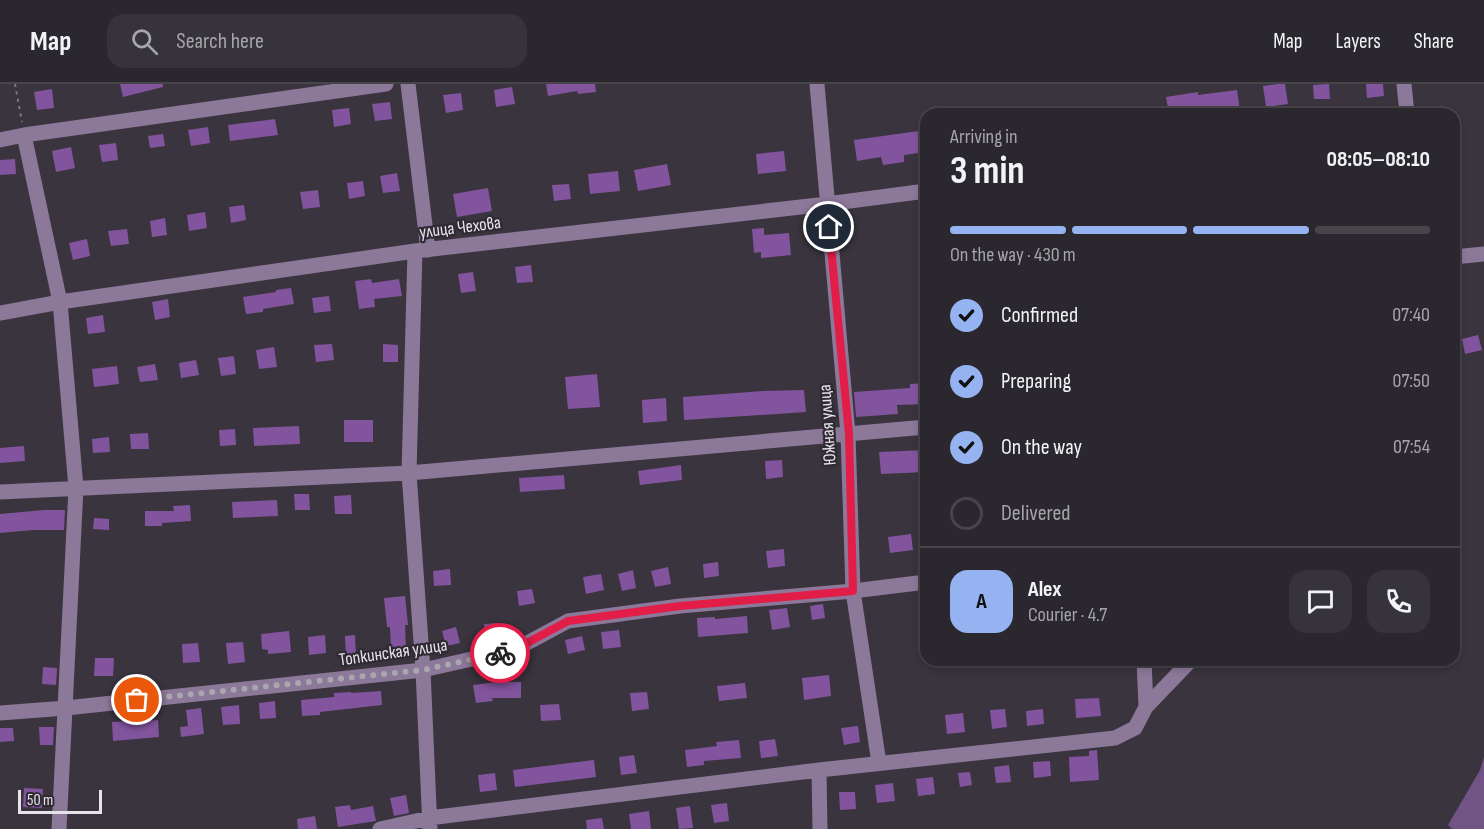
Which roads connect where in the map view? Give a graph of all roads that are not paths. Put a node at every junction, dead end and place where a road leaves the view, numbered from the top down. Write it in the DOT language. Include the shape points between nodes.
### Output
graph roads {
  1 [pos="386,84"];
  2 [pos="408,84"];
  3 [pos="817,84"];
  4 [pos="1404,84"];
  5 [pos="1406,108"];
  6 [pos="24,135"];
  7 [pos="0,140"];
  8 [pos="920,192"];
  9 [pos="827,204"];
  10 [pos="422,250"];
  11 [pos="1484,255"];
  12 [pos="1460,257"];
  13 [pos="60,302"];
  14 [pos="0,313"];
  15 [pos="920,428"];
  16 [pos="849,434"];
  17 [pos="409,474"];
  18 [pos="76,488"];
  19 [pos="0,492"];
  20 [pos="920,583"];
  21 [pos="853,591"];
  22 [pos="1144,666"];
  23 [pos="1185,666"];
  24 [pos="423,670"];
  25 [pos="1146,707"];
  26 [pos="66,708"];
  27 [pos="0,713"];
  28 [pos="879,764"];
  29 [pos="819,770"];
  30 [pos="430,824"];
  31 [pos="59,829"];
  32 [pos="380,829"];
  33 [pos="820,829"];
  1 -- 6 [label="street"];
  2 -- 10 [label="street"];
  3 -- 9 [label="street, Южная улица"];
  4 -- 5 [label="street"];
  6 -- 7 [label="street"];
  6 -- 13 [label="street"];
  8 -- 9 [label="street, улица Чехова"];
  9 -- 10 [label="street, улица Чехова"];
  9 -- 16 [label="street, Южная улица"];
  10 -- 13 [label="street, улица Чехова"];
  10 -- 17 [label="street"];
  11 -- 12 [label="street"];
  13 -- 14 [label="street, улица Чехова"];
  13 -- 18 [label="street"];
  15 -- 16 [label="street"];
  16 -- 17 [label="street"];
  16 -- 21 [label="street, Южная улица"];
  17 -- 18 [label="street"];
  17 -- 24 [label="street"];
  18 -- 19 [label="street"];
  18 -- 26 [label="street"];
  20 -- 21 [label="street, Топкинская улица"];
  21 -- 24 [label="street, Топкинская улица" via="680,606 568,621 516,649"];
  21 -- 28 [label="street, Южная улица"];
  22 -- 25 [label="street"];
  23 -- 25 [label="street"];
  24 -- 26 [label="street, Топкинская улица"];
  24 -- 30 [label="street"];
  25 -- 28 [label="street" via="1135,728 1115,738"];
  26 -- 27 [label="street, Топкинская улица"];
  26 -- 31 [label="street"];
  28 -- 29 [label="street"];
  29 -- 30 [label="street"];
  29 -- 33 [label="street"];
  30 -- 32 [label="street"];
}
